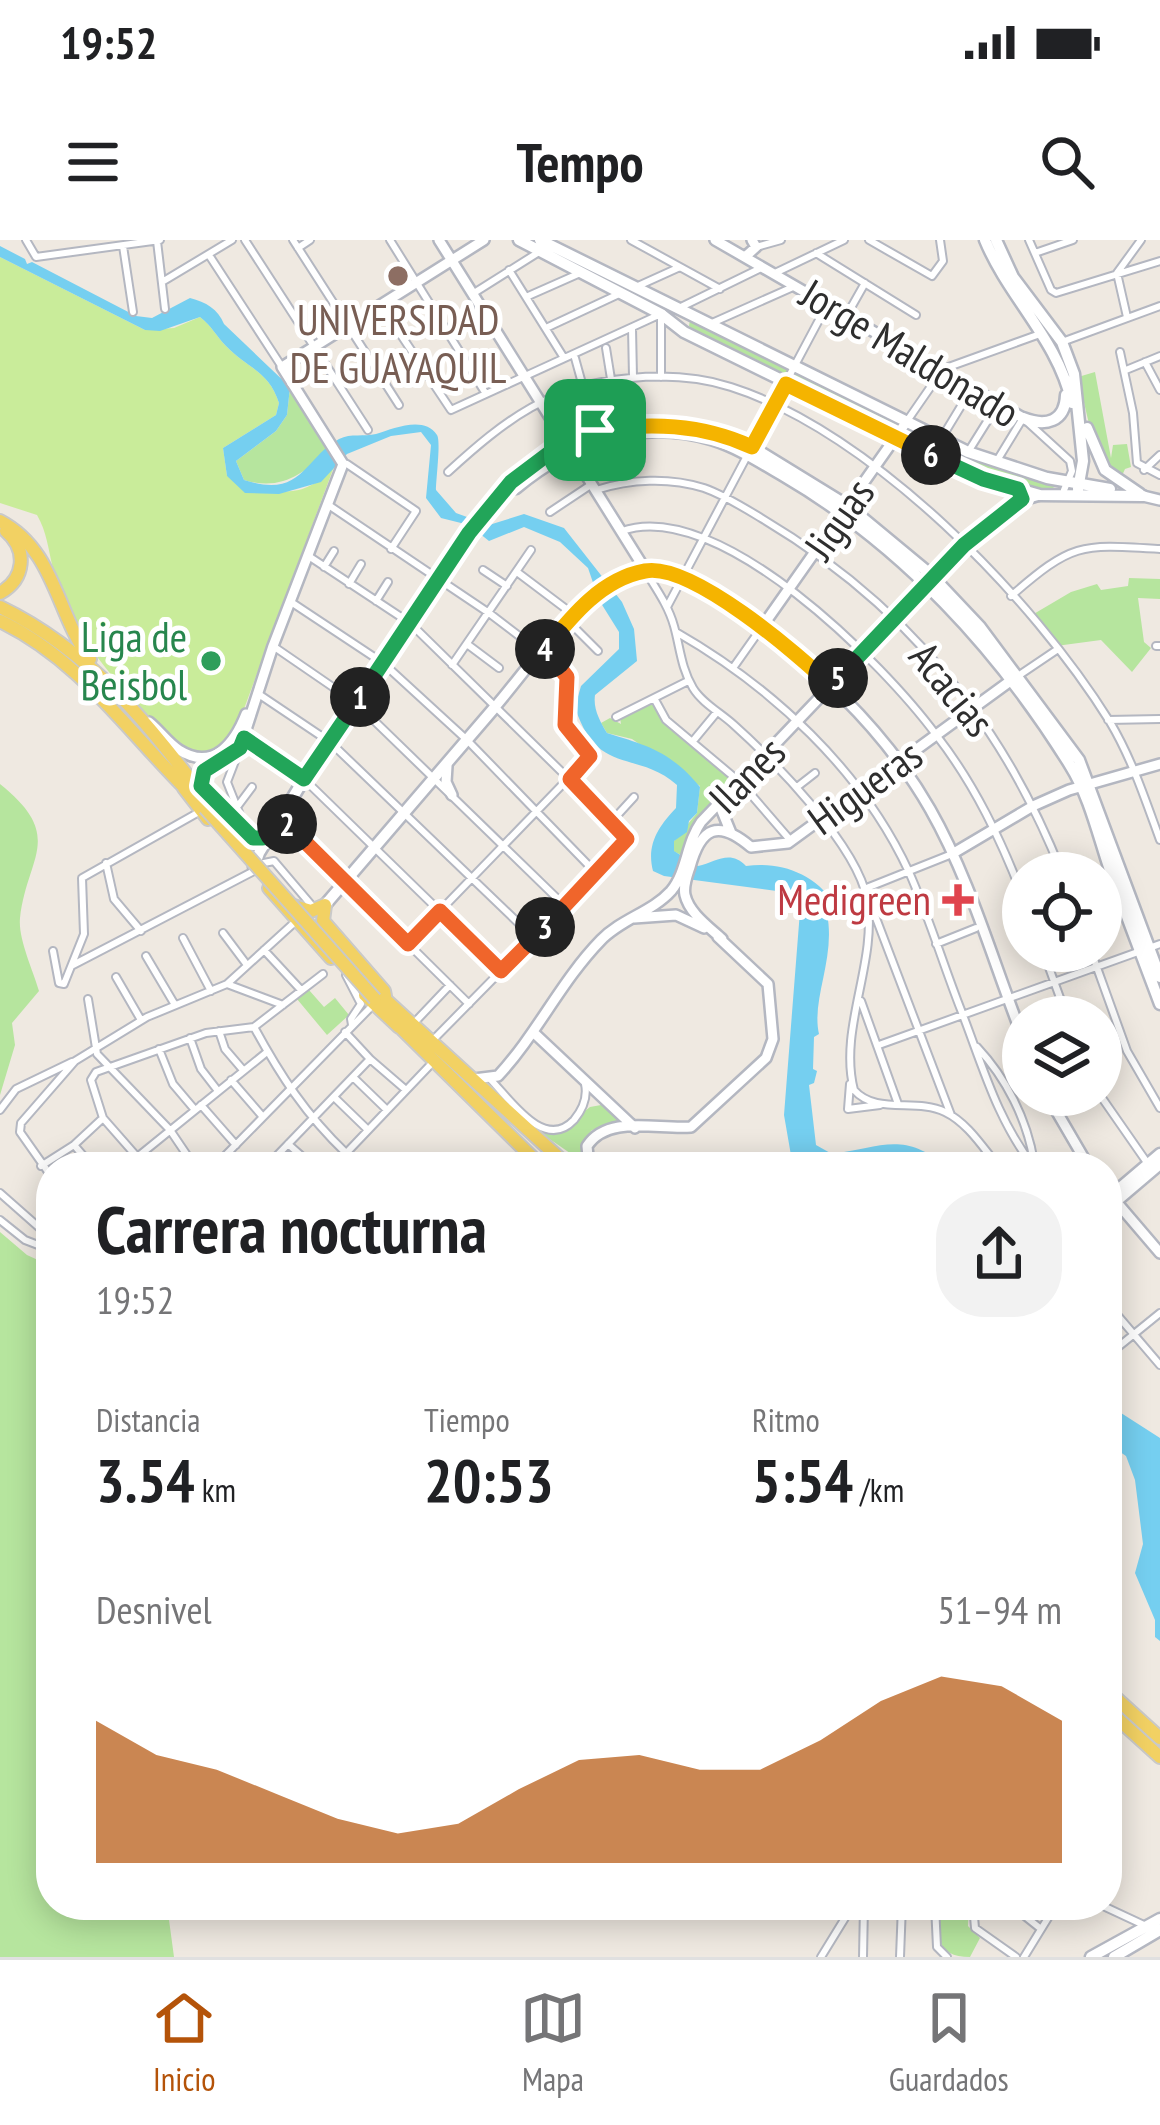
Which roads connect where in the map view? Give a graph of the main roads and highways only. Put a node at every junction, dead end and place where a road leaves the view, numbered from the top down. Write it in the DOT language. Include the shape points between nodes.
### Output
graph roads {
  1 [pos="519,240"];
  2 [pos="985,240"];
  3 [pos="996,240"];
  4 [pos="547,244"];
  5 [pos="1070,377"];
  6 [pos="1023,418"];
  7 [pos="1027,472"];
  8 [pos="1073,489"];
  9 [pos="1019,495"];
  10 [pos="0,524"];
  11 [pos="0,593"];
  12 [pos="0,607"];
  13 [pos="0,621"];
  14 [pos="106,679"];
  15 [pos="495,707"];
  16 [pos="173,757"];
  17 [pos="206,808"];
  18 [pos="233,811"];
  19 [pos="278,820"];
  20 [pos="237,851"];
  21 [pos="259,861"];
  22 [pos="309,911"];
  23 [pos="327,926"];
  24 [pos="314,940"];
  25 [pos="1150,947"];
  26 [pos="1160,977"];
  27 [pos="377,999"];
  28 [pos="1160,1004"];
  29 [pos="407,1025"];
  30 [pos="527,1152"];
  31 [pos="553,1152"];
  32 [pos="1160,1154"];
  33 [pos="1154,1164"];
  34 [pos="1122,1189"];
  35 [pos="1122,1705"];
  36 [pos="1122,1723"];
  37 [pos="1160,1741"];
  38 [pos="1160,1757"];
  39 [pos="1160,1918"];
  40 [pos="1160,1931"];
  41 [pos="1091,1957"];
  42 [pos="1114,1957"];
  1 -- 4 [label="main road"];
  2 -- 5 [label="main road"];
  3 -- 5 [label="main road" via="1062,343"];
  4 -- 7 [label="main road" via="940,439"];
  4 -- 9 [label="main road" via="684,332"];
  5 -- 6 [label="main road" via="1059,418"];
  5 -- 8 [label="main road"];
  5 -- 8 [label="main road" via="1098,458 1143,496"];
  7 -- 8 [label="main road"];
  7 -- 9 [label="main road"];
  8 -- 9 [label="main road"];
  10 -- 11 [label="main road" via="18,543 21,562"];
  10 -- 14 [label="main road" via="40,556 79,643"];
  12 -- 14 [label="main road"];
  13 -- 17 [label="main road" via="79,674"];
  14 -- 16 [label="main road"];
  15 -- 22 [label="main road" via="345,882"];
  16 -- 17 [label="main road"];
  16 -- 18 [label="main road"];
  17 -- 20 [label="main road"];
  17 -- 27 [label="main road, bridge"];
  18 -- 19 [label="main road" via="259,839"];
  18 -- 20 [label="main road" via="250,844"];
  19 -- 21 [label="main road"];
  19 -- 25 [label="main road" via="513,484 595,430 659,429 750,451 799,480 889,544 977,630 1085,784"];
  20 -- 21 [label="main road"];
  21 -- 22 [label="main road"];
  21 -- 22 [label="main road" via="278,899"];
  22 -- 23 [label="main road"];
  22 -- 24 [label="main road"];
  23 -- 24 [label="main road" via="315,928"];
  23 -- 27 [label="main road" via="384,991"];
  24 -- 27 [label="main road"];
  25 -- 26 [label="main road"];
  25 -- 28 [label="main road"];
  27 -- 29 [label="main road"];
  29 -- 30 [label="main road"];
  29 -- 31 [label="main road"];
  32 -- 33 [label="main road"];
  33 -- 34 [label="main road"];
  35 -- 37 [label="main road"];
  36 -- 38 [label="main road"];
  39 -- 41 [label="main road"];
  40 -- 42 [label="main road"];
}
